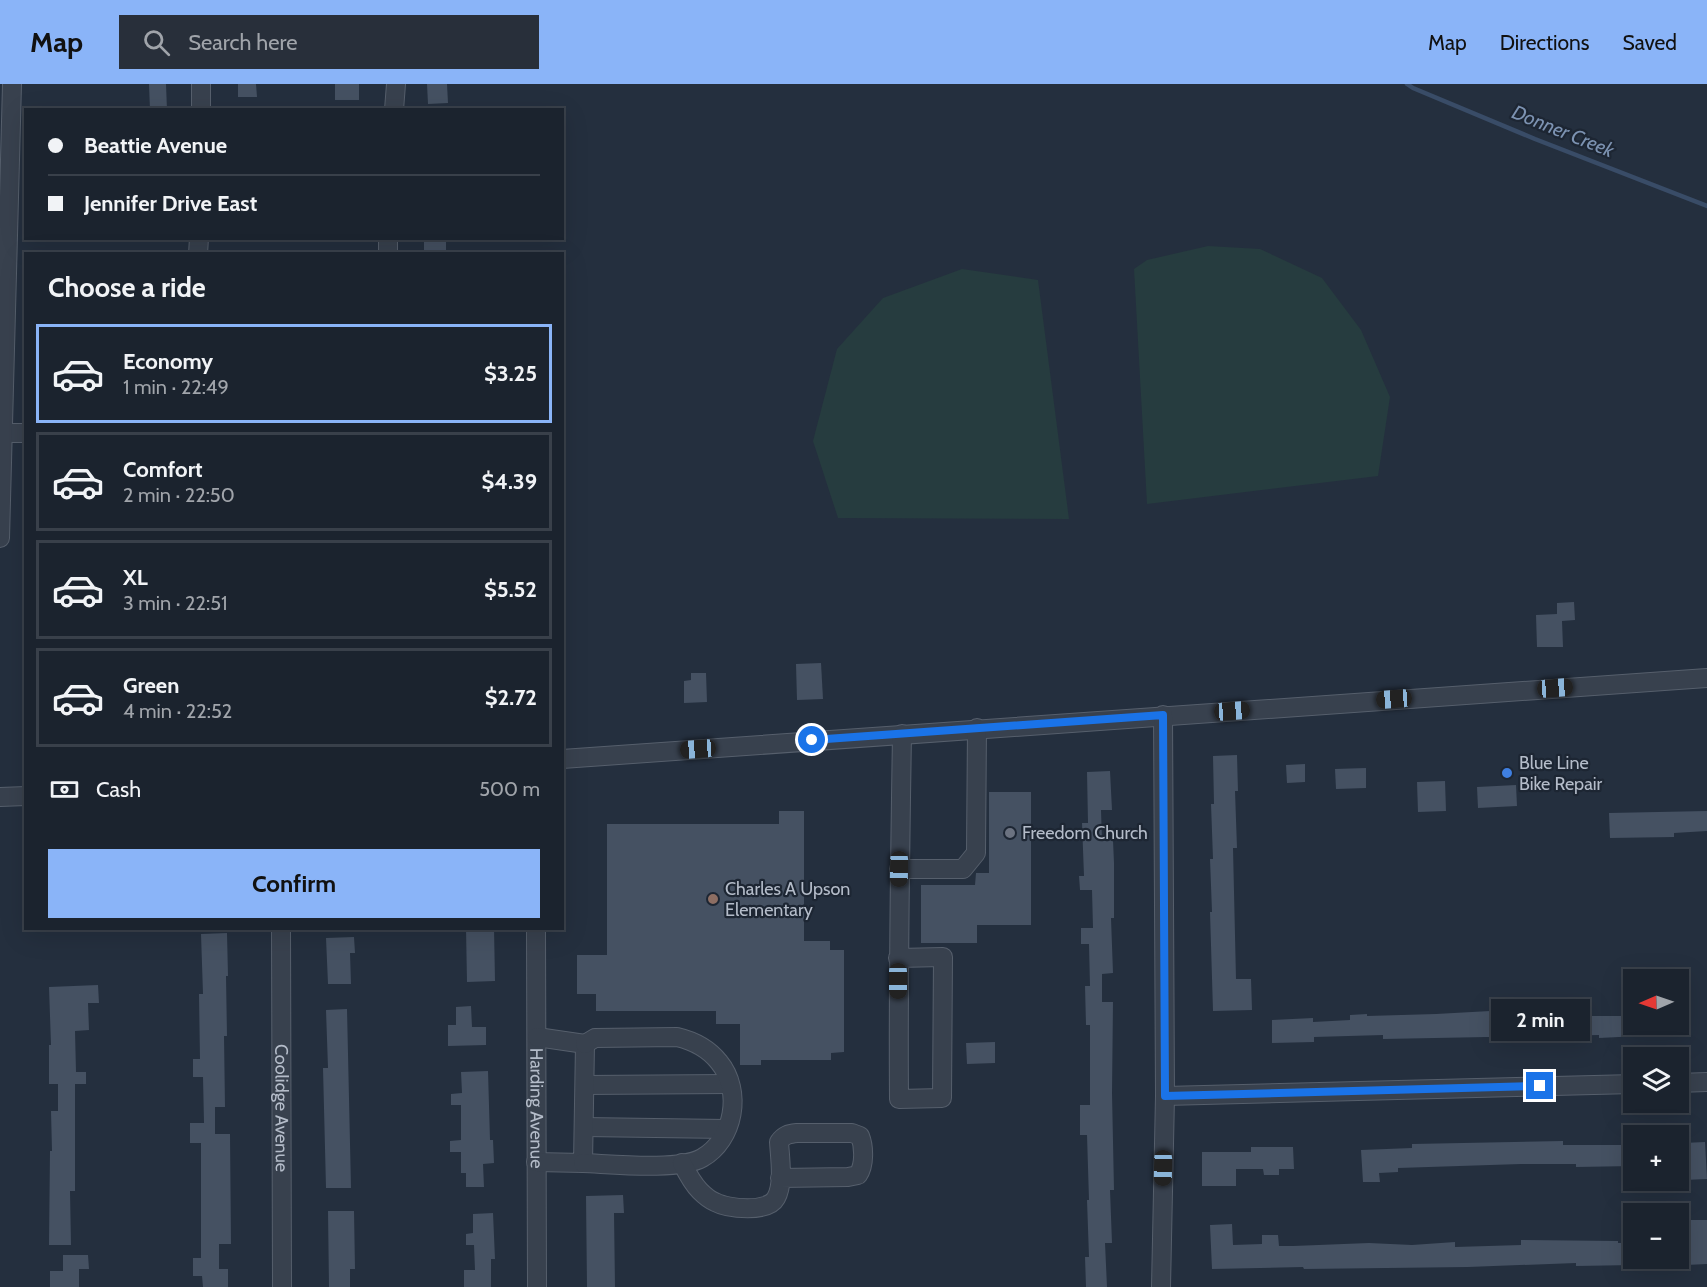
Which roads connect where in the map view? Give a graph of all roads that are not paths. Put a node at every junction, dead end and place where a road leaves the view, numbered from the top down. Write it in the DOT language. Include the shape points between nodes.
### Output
graph roads {
  1 [pos="12,84"];
  2 [pos="201,84"];
  3 [pos="396,84"];
  4 [pos="201,108"];
  5 [pos="394,108"];
  6 [pos="3,433"];
  7 [pos="24,433"];
  8 [pos="1,472"];
  9 [pos="0,538"];
  10 [pos="1707,678"];
  11 [pos="1163,715"];
  12 [pos="977,728"];
  13 [pos="902,734"];
  14 [pos="564,759"];
  15 [pos="24,796"];
  16 [pos="0,797"];
  17 [pos="899,869"];
  18 [pos="281,930"];
  19 [pos="536,930"];
  20 [pos="898,958"];
  21 [pos="537,1037"];
  22 [pos="585,1044"];
  23 [pos="1707,1082"];
  24 [pos="1689,1083"];
  25 [pos="729,1084"];
  26 [pos="1623,1084"];
  27 [pos="585,1085"];
  28 [pos="1165,1096"];
  29 [pos="584,1127"];
  30 [pos="726,1129"];
  31 [pos="536,1162"];
  32 [pos="583,1163"];
  33 [pos="682,1163"];
  34 [pos="780,1178"];
  35 [pos="282,1287"];
  36 [pos="537,1287"];
  37 [pos="1161,1287"];
  1 -- 6 [label="street"];
  2 -- 4 [label="street"];
  3 -- 5 [label="street"];
  6 -- 7 [label="street"];
  6 -- 8 [label="street"];
  8 -- 9 [label="street"];
  10 -- 11 [label="street"];
  11 -- 12 [label="street"];
  11 -- 28 [label="street"];
  12 -- 13 [label="street"];
  12 -- 17 [label="street" via="976,853 963,868"];
  13 -- 14 [label="street"];
  13 -- 17 [label="street"];
  15 -- 16 [label="street"];
  17 -- 20 [label="street"];
  18 -- 35 [label="street, Coolidge Avenue"];
  19 -- 21 [label="street, Harding Avenue"];
  20 -- 20 [label="street" via="899,1099 942,1098 943,957"];
  21 -- 22 [label="street"];
  21 -- 31 [label="street, Harding Avenue"];
  22 -- 25 [label="street" via="595,1038 677,1037 704,1047 720,1062"];
  22 -- 27 [label="street"];
  23 -- 24 [label="street"];
  25 -- 27 [label="street"];
  25 -- 30 [label="street" via="732,1115"];
  26 -- 28 [label="street"];
  27 -- 29 [label="street"];
  28 -- 37 [label="street"];
  29 -- 30 [label="street"];
  29 -- 32 [label="street"];
  30 -- 33 [label="street" via="719,1145 701,1159"];
  31 -- 32 [label="street"];
  31 -- 36 [label="street, Harding Avenue"];
  32 -- 33 [label="street"];
  33 -- 34 [label="street" via="700,1192 716,1203 732,1207 764,1207 772,1203 778,1196"];
  34 -- 34 [label="street" via="782,1137 852,1133 860,1136 862,1167 858,1175"];
}
